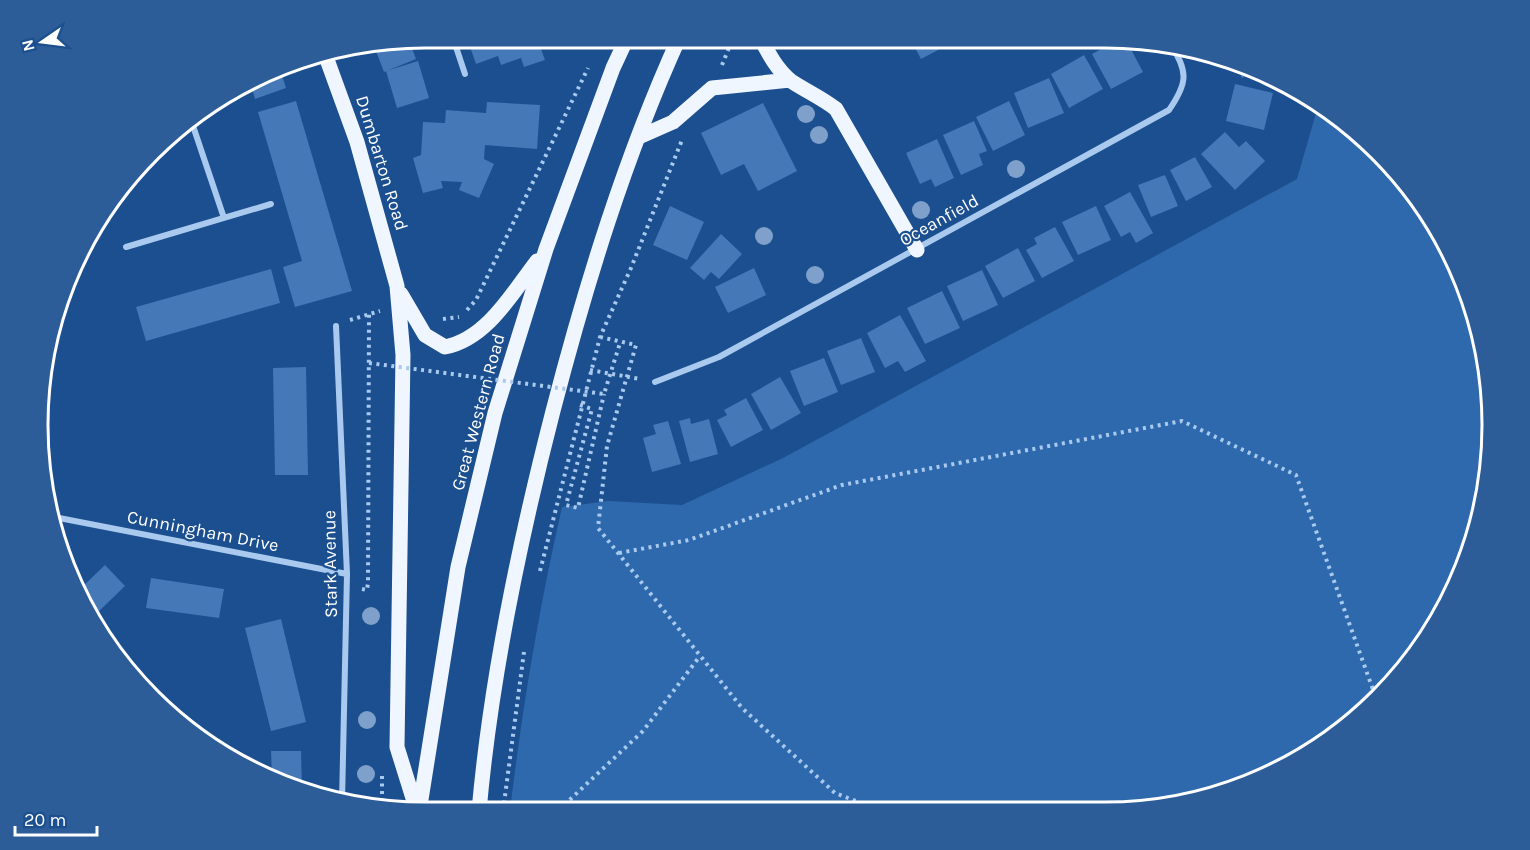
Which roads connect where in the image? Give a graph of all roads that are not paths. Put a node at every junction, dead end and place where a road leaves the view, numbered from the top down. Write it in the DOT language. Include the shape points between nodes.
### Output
graph roads {
  1 [pos="456,48"];
  2 [pos="622,48"];
  3 [pos="675,48"];
  4 [pos="766,48"];
  5 [pos="1177,55"];
  6 [pos="328,61"];
  7 [pos="465,74"];
  8 [pos="790,80"];
  9 [pos="193,127"];
  10 [pos="639,137"];
  11 [pos="271,204"];
  12 [pos="224,218"];
  13 [pos="126,247"];
  14 [pos="546,249"];
  15 [pos="917,250"];
  16 [pos="397,286"];
  17 [pos="336,326"];
  18 [pos="655,382"];
  19 [pos="60,518"];
  20 [pos="347,574"];
  21 [pos="342,793"];
  22 [pos="415,802"];
  23 [pos="420,802"];
  24 [pos="479,802"];
  1 -- 7 [label="street"];
  2 -- 14 [label="main road, Great Western Road"];
  3 -- 10 [label="main road"];
  4 -- 8 [label="main road"];
  5 -- 15 [label="street, Oceanfield" via="1185,80 1169,110"];
  6 -- 16 [label="main road, Dumbarton Road" via="357,142"];
  8 -- 10 [label="main road" via="712,88 673,122"];
  8 -- 15 [label="main road" via="836,109"];
  9 -- 12 [label="street"];
  10 -- 24 [label="main road" via="572,339 531,491 498,658"];
  11 -- 12 [label="street"];
  12 -- 13 [label="street"];
  14 -- 16 [label="main road" via="487,324 456,345 445,347 425,335"];
  14 -- 23 [label="main road, Great Western Road" via="495,413 458,567"];
  15 -- 18 [label="street, Oceanfield" via="719,357"];
  16 -- 22 [label="main road" via="403,355 397,747"];
  17 -- 20 [label="street, Stark Avenue"];
  19 -- 20 [label="street, Cunningham Drive"];
  20 -- 21 [label="street, Stark Avenue"];
}
